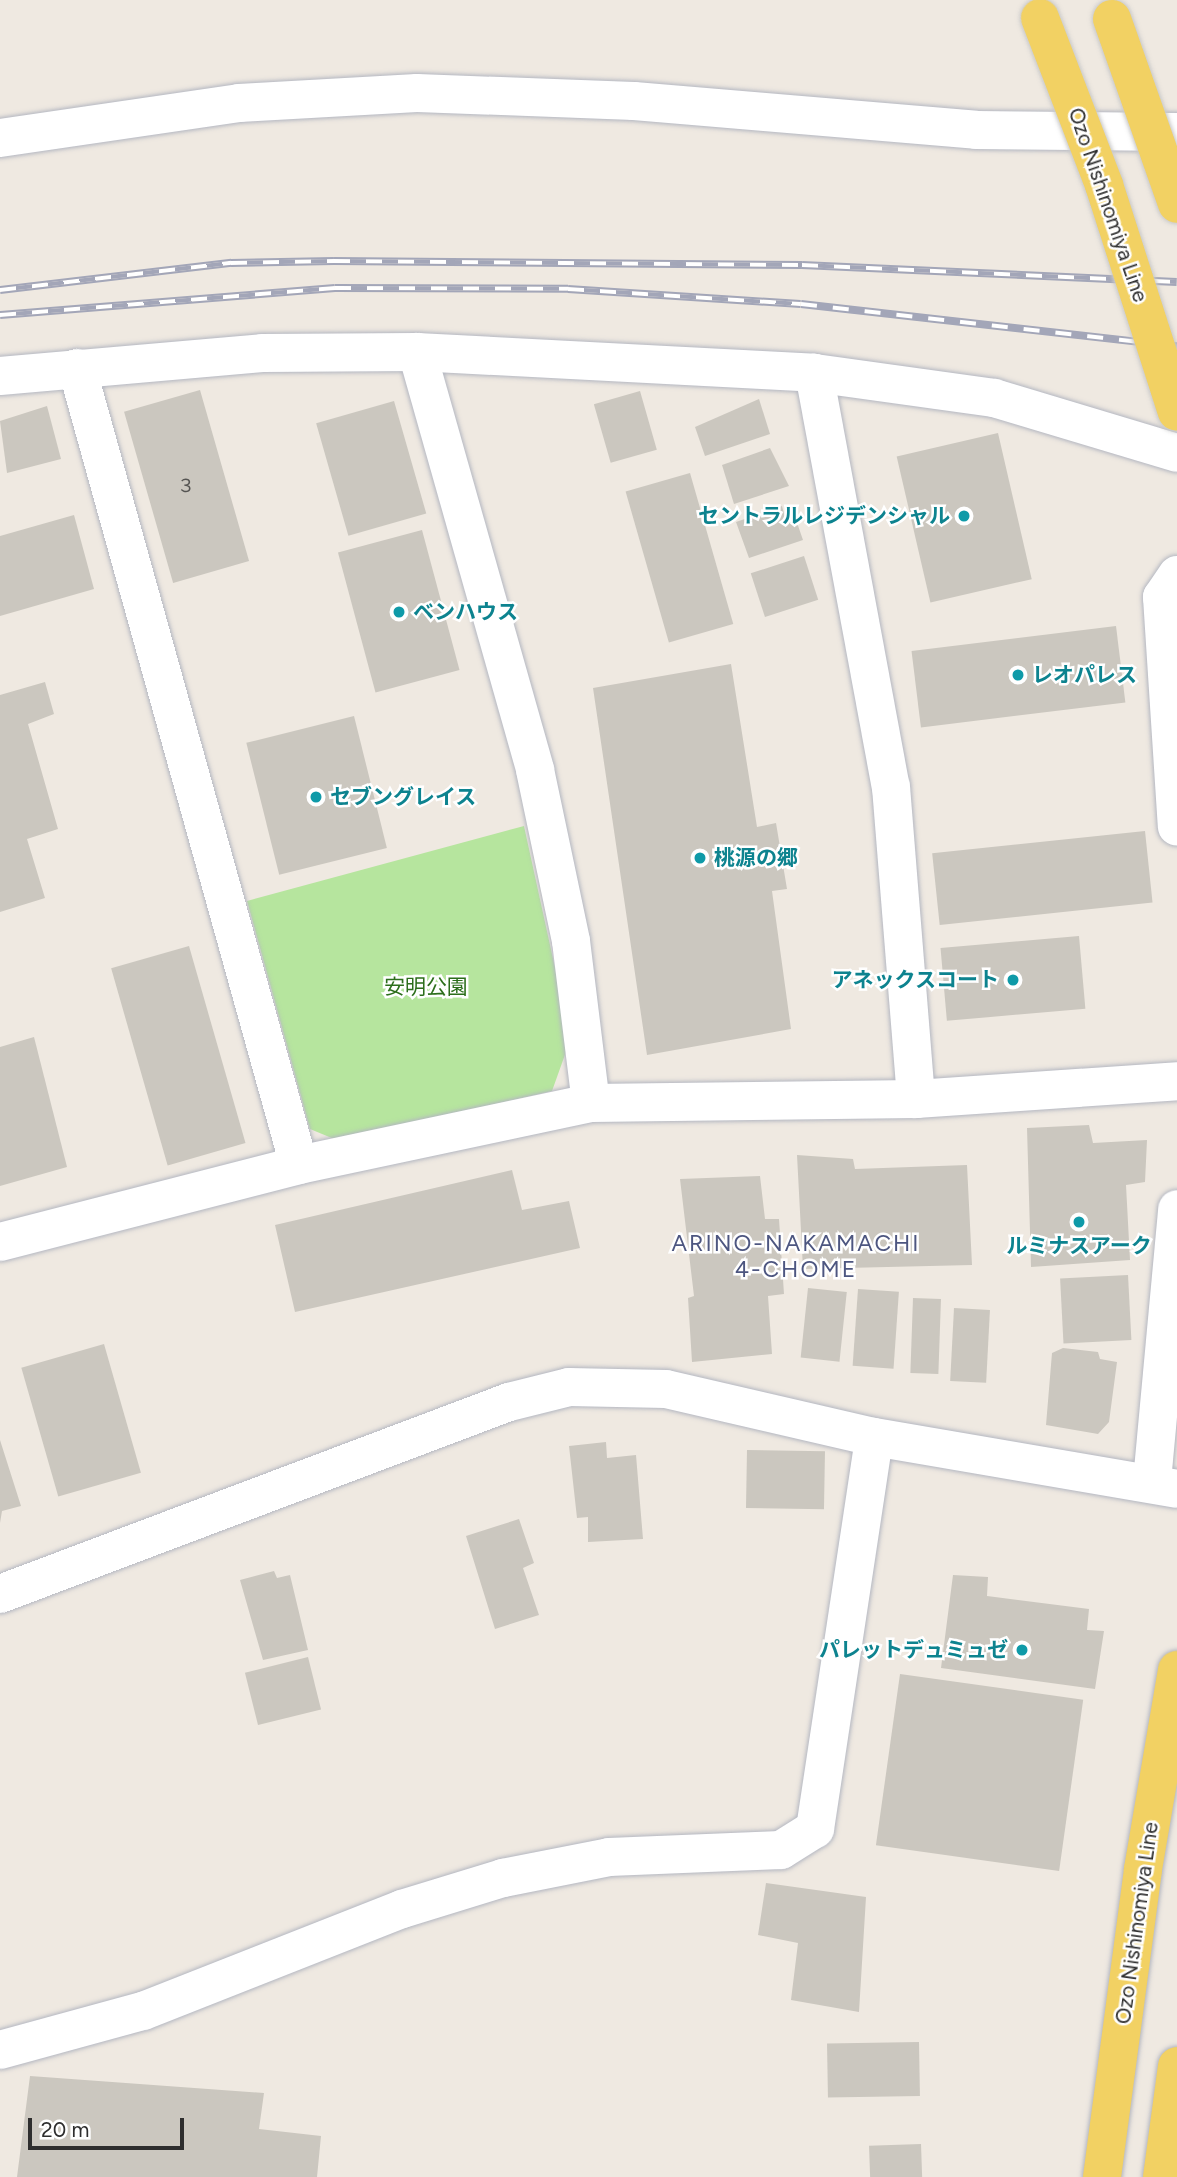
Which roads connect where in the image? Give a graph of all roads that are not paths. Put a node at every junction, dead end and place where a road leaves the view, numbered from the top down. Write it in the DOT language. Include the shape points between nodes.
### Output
graph roads {
  1 [pos="1035,9"];
  2 [pos="1107,10"];
  3 [pos="1177,132"];
  4 [pos="0,138"];
  5 [pos="1177,204"];
  6 [pos="417,352"];
  7 [pos="77,368"];
  8 [pos="814,373"];
  9 [pos="0,376"];
  10 [pos="1177,412"];
  11 [pos="1177,453"];
  12 [pos="1177,575"];
  13 [pos="1177,827"];
  14 [pos="1177,1081"];
  15 [pos="916,1099"];
  16 [pos="591,1103"];
  17 [pos="299,1165"];
  18 [pos="1177,1209"];
  19 [pos="0,1242"];
  20 [pos="874,1437"];
  21 [pos="1165,1485"];
  22 [pos="0,1594"];
  23 [pos="1177,1670"];
  24 [pos="0,2050"];
  25 [pos="1177,2066"];
  26 [pos="1102,2177"];
  27 [pos="1162,2177"];
  1 -- 10 [label="main road, Ozo Nishinomiya Line, bridge" via="1104,185"];
  2 -- 5 [label="main road, bridge"];
  3 -- 4 [label="street" via="976,130 634,100 417,93 239,103"];
  6 -- 7 [label="street" via="262,353"];
  6 -- 8 [label="street"];
  6 -- 16 [label="street" via="535,770 571,941"];
  7 -- 9 [label="street"];
  7 -- 17 [label="street"];
  8 -- 11 [label="street" via="994,398"];
  8 -- 15 [label="street" via="891,787"];
  12 -- 13 [label="street" via="1162,597"];
  14 -- 15 [label="street"];
  15 -- 16 [label="street"];
  16 -- 17 [label="street"];
  17 -- 19 [label="street"];
  18 -- 21 [label="street"];
  20 -- 21 [label="street"];
  20 -- 22 [label="street" via="666,1390 569,1387 509,1402"];
  20 -- 24 [label="street" via="815,1829 781,1850 609,1857 503,1878 402,1909 143,2011"];
  23 -- 26 [label="main road, Ozo Nishinomiya Line" via="1143,1869"];
  25 -- 27 [label="main road"];
}
